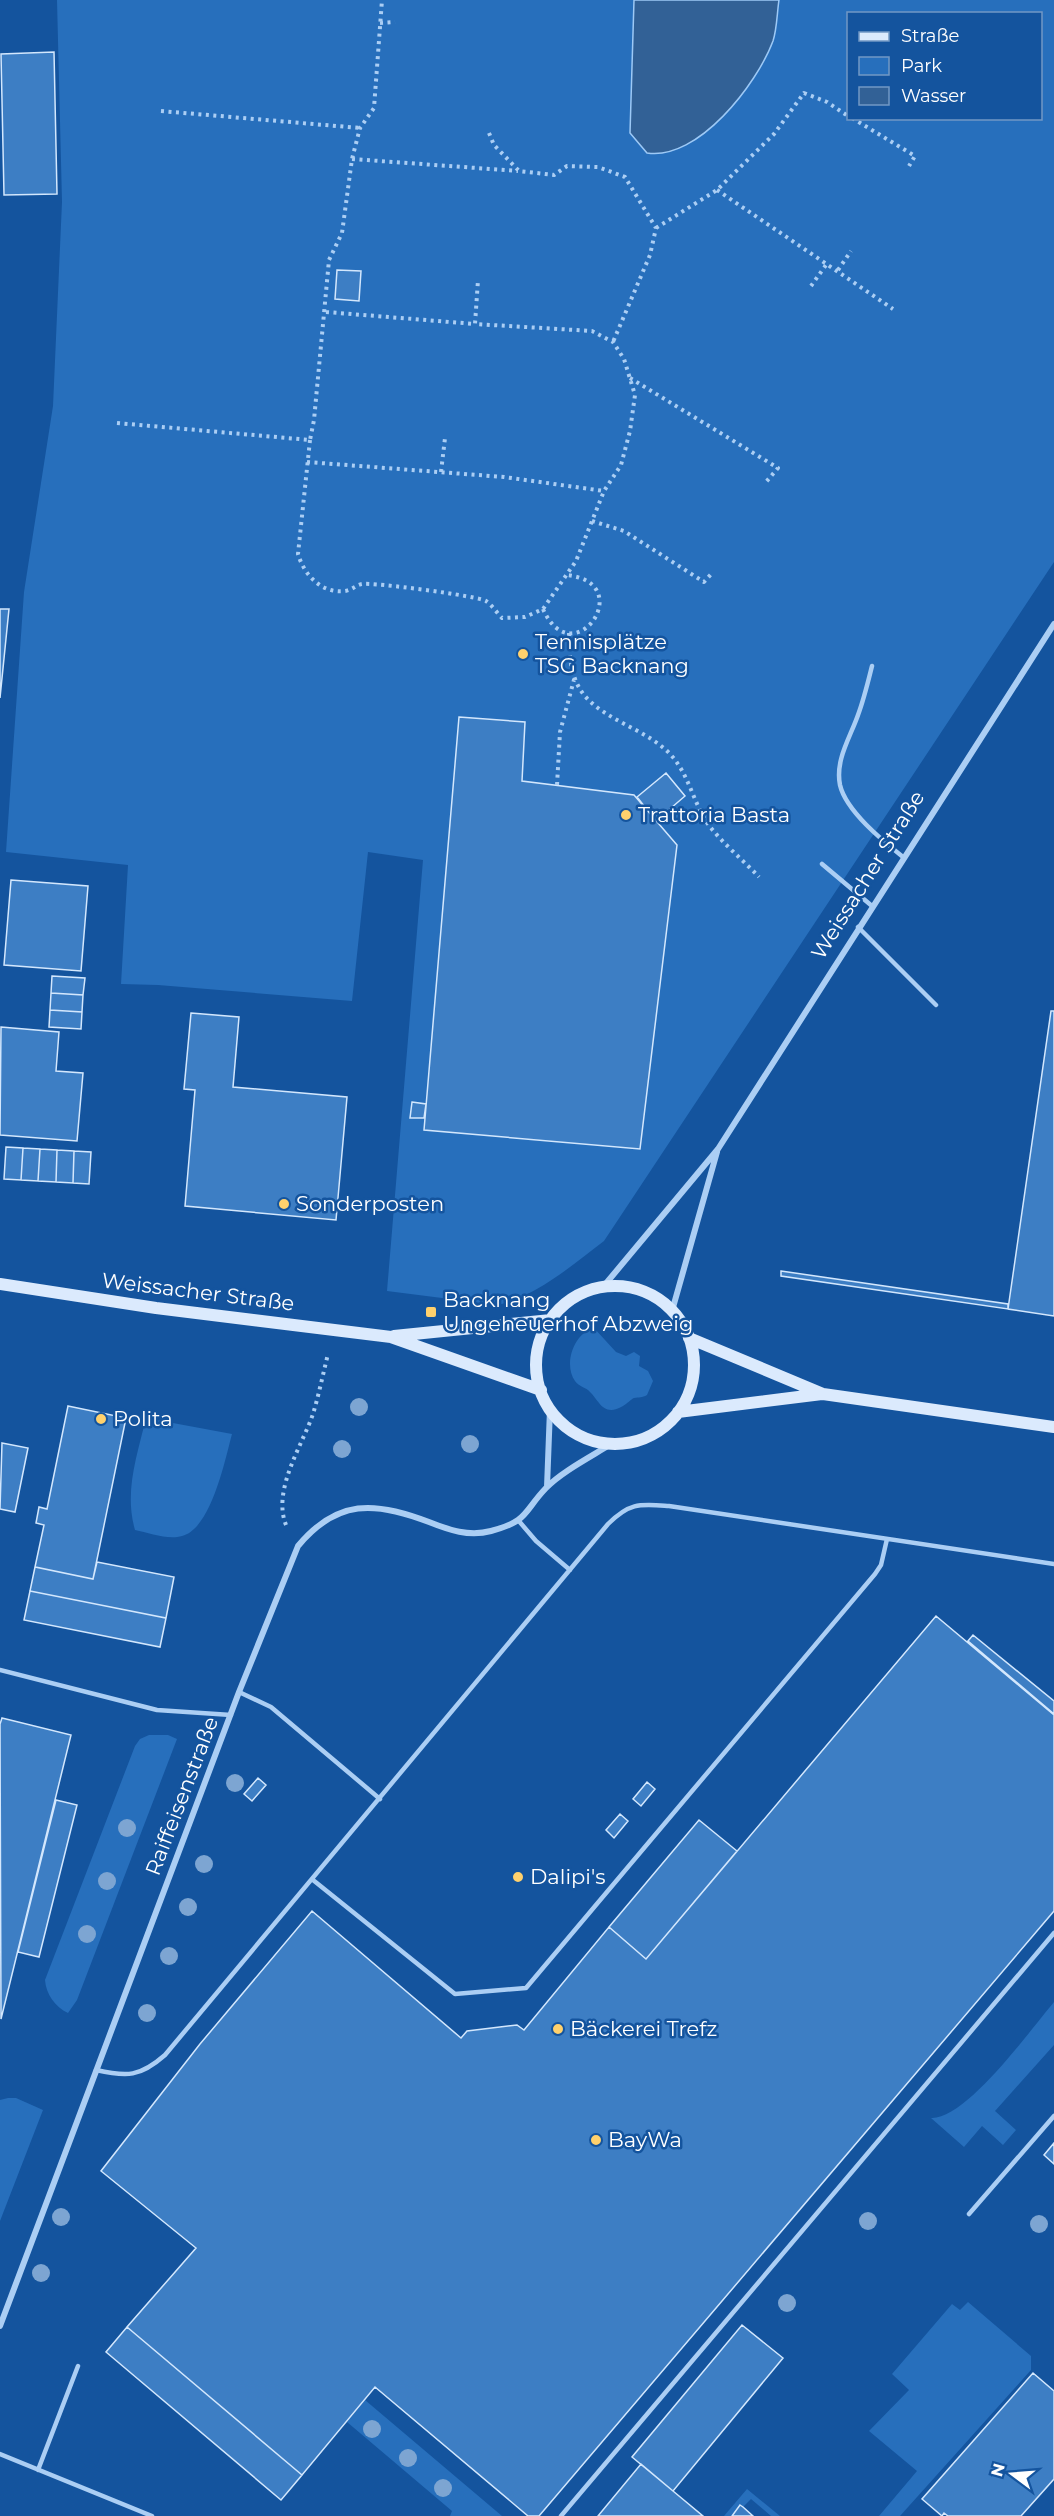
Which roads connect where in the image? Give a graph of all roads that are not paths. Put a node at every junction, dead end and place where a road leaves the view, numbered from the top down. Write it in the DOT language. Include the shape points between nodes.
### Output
graph roads {
  1 [pos="1054,624"];
  2 [pos="872,666"];
  3 [pos="903,857"];
  4 [pos="822,864"];
  5 [pos="872,906"];
  6 [pos="858,927"];
  7 [pos="936,1005"];
  8 [pos="718,1149"];
  9 [pos="0,1284"];
  10 [pos="603,1287"];
  11 [pos="672,1311"];
  12 [pos="551,1320"];
  13 [pos="391,1336"];
  14 [pos="689,1338"];
  15 [pos="541,1390"];
  16 [pos="823,1394"];
  17 [pos="550,1409"];
  18 [pos="678,1412"];
  19 [pos="1054,1427"];
  20 [pos="611,1444"];
  21 [pos="547,1487"];
  22 [pos="518,1520"];
  23 [pos="887,1539"];
  24 [pos="1054,1564"];
  25 [pos="570,1570"];
  26 [pos="0,1670"];
  27 [pos="239,1692"];
  28 [pos="231,1715"];
  29 [pos="380,1799"];
  30 [pos="312,1880"];
  31 [pos="1054,1933"];
  32 [pos="96,2070"];
  33 [pos="1054,2116"];
  34 [pos="969,2214"];
  35 [pos="0,2326"];
  36 [pos="78,2366"];
  37 [pos="0,2454"];
  38 [pos="38,2470"];
  39 [pos="152,2516"];
  40 [pos="561,2516"];
  1 -- 3 [label="street, Weissacher Straße"];
  2 -- 3 [label="lane" via="858,716 842,753 840,785 857,813"];
  3 -- 5 [label="street, Weissacher Straße"];
  4 -- 5 [label="lane"];
  5 -- 6 [label="street, Weissacher Straße"];
  6 -- 7 [label="lane"];
  6 -- 8 [label="street, Weissacher Straße"];
  8 -- 10 [label="street, Weissacher Straße"];
  8 -- 11 [label="street, Weissacher Straße"];
  9 -- 13 [label="street, Weissacher Straße" via="156,1308"];
  10 -- 11 [label="street, Weissacher Straße" via="645,1292"];
  10 -- 12 [label="street, Weissacher Straße" via="573,1299"];
  11 -- 14 [label="street, Weissacher Straße"];
  12 -- 13 [label="street, Weissacher Straße"];
  12 -- 15 [label="street, Weissacher Straße" via="538,1348"];
  13 -- 15 [label="street, Weissacher Straße"];
  14 -- 16 [label="street"];
  14 -- 18 [label="street, Weissacher Straße" via="693,1376"];
  15 -- 17 [label="street, Weissacher Straße"];
  16 -- 18 [label="street"];
  16 -- 19 [label="street"];
  17 -- 20 [label="street, Weissacher Straße" via="572,1431"];
  17 -- 21 [label="street"];
  18 -- 20 [label="street, Weissacher Straße" via="653,1434 633,1442"];
  20 -- 21 [label="street, Raiffeisenstraße"];
  21 -- 22 [label="street, Raiffeisenstraße" via="526,1516"];
  22 -- 25 [label="lane"];
  22 -- 27 [label="street, Raiffeisenstraße" via="488,1532 468,1534 386,1507 363,1506 336,1514 314,1527 298,1546"];
  23 -- 24 [label="lane"];
  23 -- 25 [label="lane" via="640,1504 619,1513"];
  23 -- 30 [label="lane" via="875,1574 526,1988 455,1994"];
  25 -- 29 [label="lane"];
  26 -- 28 [label="lane" via="157,1710"];
  27 -- 28 [label="street, Raiffeisenstraße"];
  27 -- 29 [label="lane" via="271,1707"];
  28 -- 32 [label="street, Raiffeisenstraße"];
  29 -- 30 [label="lane"];
  30 -- 32 [label="lane" via="157,2062 133,2074"];
  31 -- 40 [label="lane"];
  32 -- 35 [label="street, Raiffeisenstraße"];
  33 -- 34 [label="lane"];
  36 -- 38 [label="lane"];
  37 -- 38 [label="lane"];
  38 -- 39 [label="lane"];
}
